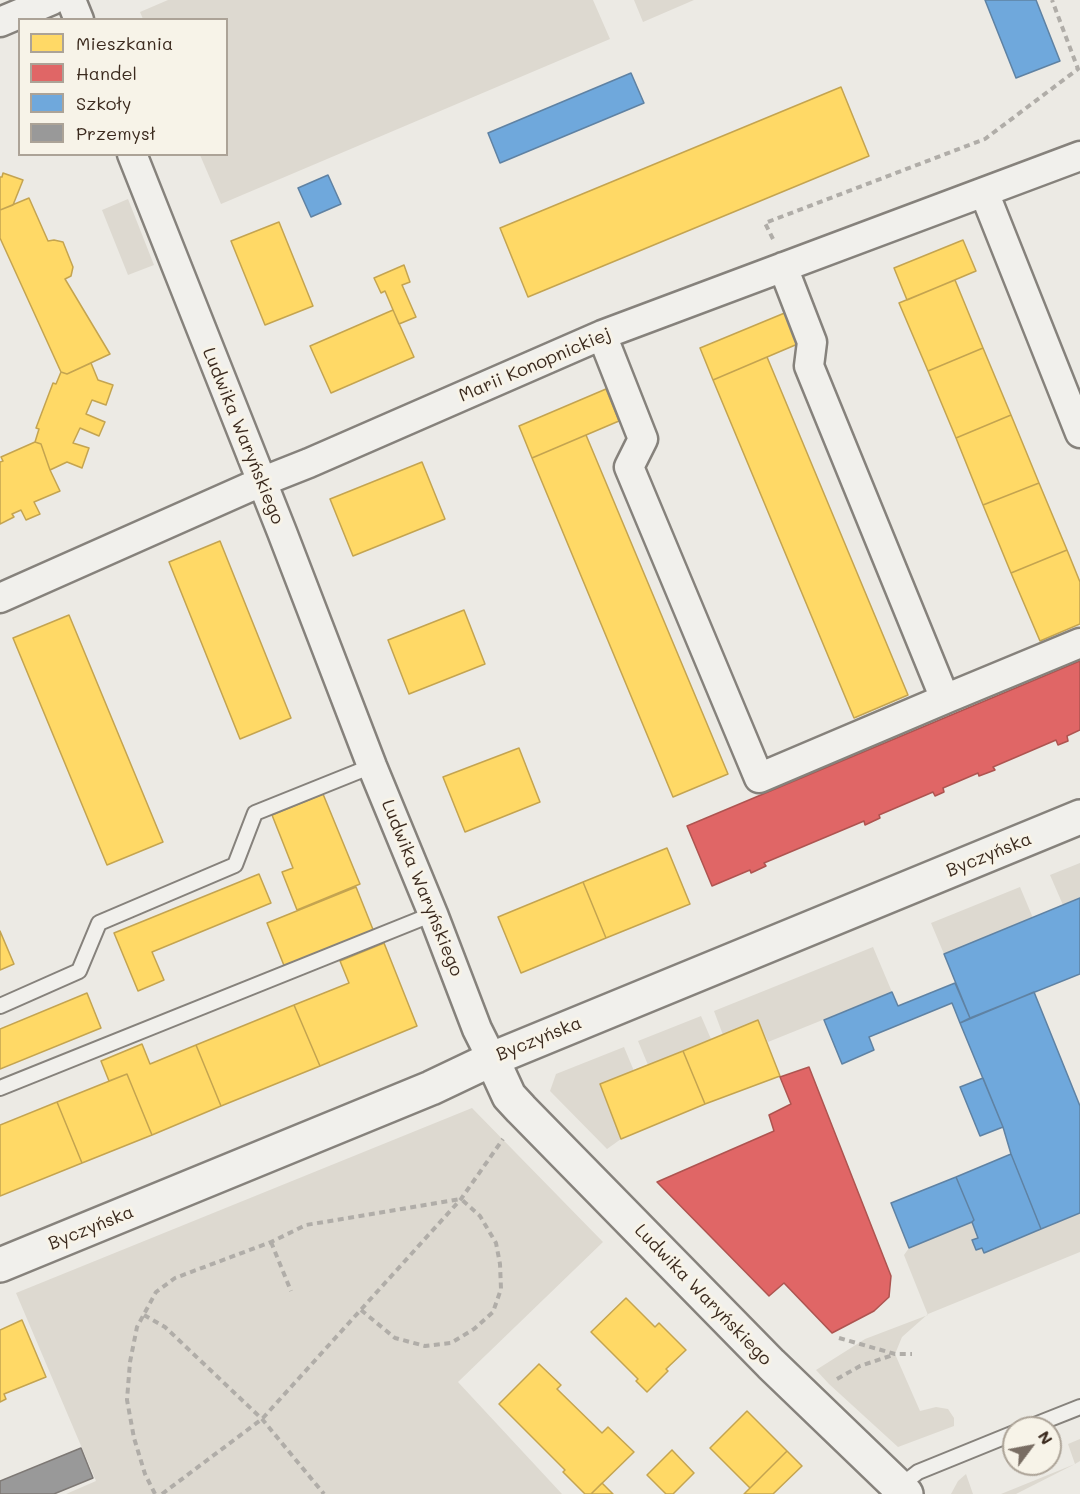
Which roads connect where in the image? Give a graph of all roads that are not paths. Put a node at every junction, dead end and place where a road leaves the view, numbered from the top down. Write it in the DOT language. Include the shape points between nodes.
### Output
graph roads {
  1 [pos="51,0"];
  2 [pos="71,0"];
  3 [pos="77,18"];
  4 [pos="0,22"];
  5 [pos="133,156"];
  6 [pos="1080,156"];
  7 [pos="984,192"];
  8 [pos="779,256"];
  9 [pos="602,335"];
  10 [pos="1080,433"];
  11 [pos="261,482"];
  12 [pos="0,598"];
  13 [pos="1080,643"];
  14 [pos="945,699"];
  15 [pos="372,766"];
  16 [pos="1080,818"];
  17 [pos="433,914"];
  18 [pos="0,1006"];
  19 [pos="492,1059"];
  20 [pos="0,1088"];
  21 [pos="0,1265"];
  22 [pos="1080,1407"];
  23 [pos="1057,1416"];
  24 [pos="1002,1438"];
  25 [pos="903,1490"];
  1 -- 4 [label="street"];
  2 -- 3 [label="street"];
  5 -- 11 [label="street, Ludwika Waryńskiego"];
  6 -- 7 [label="street, Marii Konopnickiej"];
  7 -- 8 [label="street, Marii Konopnickiej"];
  7 -- 10 [label="street"];
  8 -- 9 [label="street, Marii Konopnickiej"];
  8 -- 14 [label="street" via="812,342 809,366"];
  9 -- 11 [label="street, Marii Konopnickiej"];
  9 -- 14 [label="street" via="643,439 629,467 759,778"];
  11 -- 12 [label="street, Marii Konopnickiej"];
  11 -- 15 [label="street, Ludwika Waryńskiego"];
  13 -- 14 [label="street"];
  15 -- 17 [label="street, Ludwika Waryńskiego"];
  15 -- 18 [label="lane" via="255,813 235,865 99,923 79,971"];
  16 -- 19 [label="street, Byczyńska"];
  17 -- 19 [label="street, Ludwika Waryńskiego"];
  17 -- 20 [label="lane"];
  19 -- 21 [label="street, Byczyńska" via="431,1088"];
  19 -- 25 [label="street, Ludwika Waryńskiego" via="509,1096 521,1109 771,1364"];
  22 -- 23 [label="lane"];
  24 -- 25 [label="lane" via="918,1472"];
}
